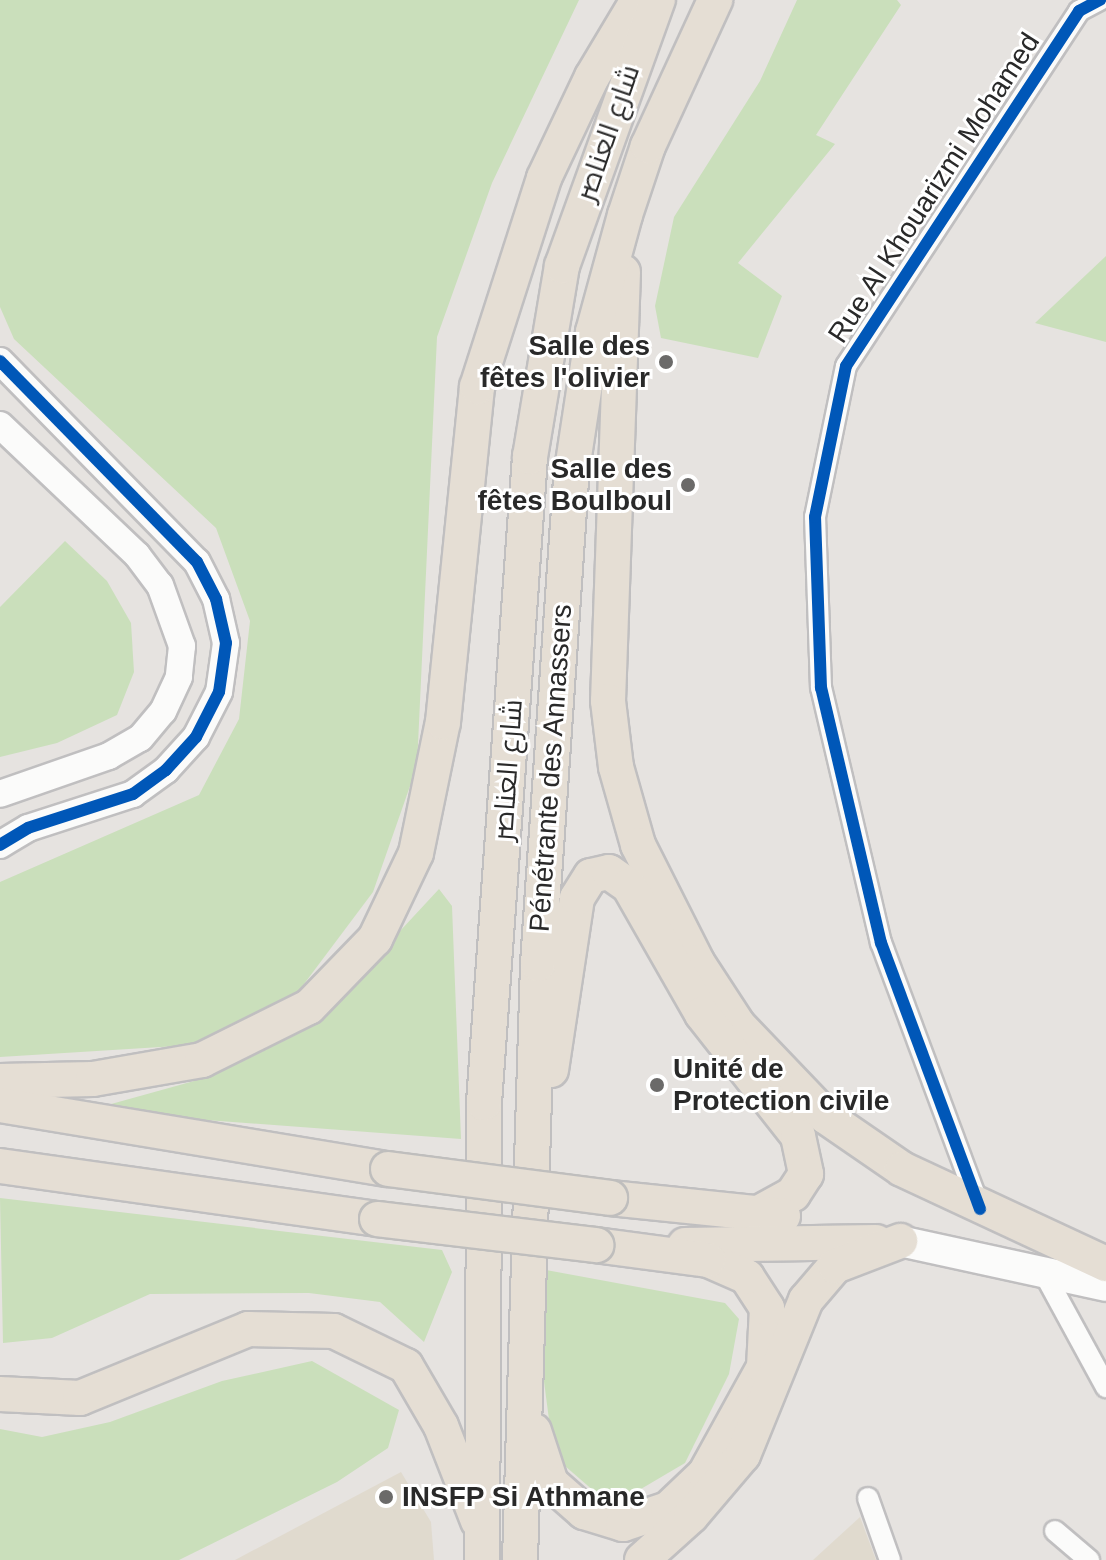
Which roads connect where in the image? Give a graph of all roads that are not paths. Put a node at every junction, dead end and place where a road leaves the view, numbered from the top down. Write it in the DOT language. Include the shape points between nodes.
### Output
graph roads {
  1 [pos="638,0"];
  2 [pos="658,0"];
  3 [pos="715,0"];
  4 [pos="1100,0"];
  5 [pos="625,215"];
  6 [pos="0,361"];
  7 [pos="0,425"];
  8 [pos="0,794"];
  9 [pos="0,845"];
  10 [pos="0,1081"];
  11 [pos="0,1105"];
  12 [pos="533,1157"];
  13 [pos="0,1166"];
  14 [pos="980,1209"];
  15 [pos="761,1212"];
  16 [pos="900,1241"];
  17 [pos="596,1245"];
  18 [pos="1106,1264"];
  19 [pos="1045,1275"];
  20 [pos="1106,1286"];
  21 [pos="1106,1387"];
  22 [pos="0,1394"];
  23 [pos="525,1402"];
  24 [pos="868,1498"];
  25 [pos="1055,1531"];
  26 [pos="482,1546"];
  27 [pos="520,1560"];
  28 [pos="642,1560"];
  29 [pos="890,1560"];
  30 [pos="1089,1560"];
  1 -- 10 [label="highway" via="592,77 544,178 477,387 443,722 416,853 375,939 309,1007 202,1060 93,1079"];
  2 -- 26 [label="highway, شارع العناصر" via="562,266 530,457 484,1103"];
  3 -- 5 [label="highway, Pénétrante des Annassers" via="648,146"];
  4 -- 14 [label="street, Rue Al Khouarizmi Mohamed" via="1079,11 846,366 815,517 821,688 867,883 913,1041"];
  5 -- 12 [label="highway, Pénétrante des Annassers" via="593,332 571,476 538,964"];
  5 -- 14 [label="highway" via="608,701 616,767 638,845 697,962 738,1025 862,1148"];
  6 -- 9 [label="street" via="197,562 216,599 226,643 219,692 196,737 166,770 133,794 28,828"];
  7 -- 8 [label="street" via="137,555 160,585 182,646 179,677 140,738 109,756"];
  11 -- 15 [label="highway, bridge" via="388,1169"];
  12 -- 15 [label="highway" via="564,1008 577,898 591,876 609,872 629,886 702,1014 798,1136 806,1174 793,1194"];
  12 -- 23 [label="highway, Pénétrante des Annassers"];
  13 -- 17 [label="highway, bridge"];
  14 -- 18 [label="highway"];
  15 -- 16 [label="highway"];
  16 -- 17 [label="highway"];
  16 -- 19 [label="main road"];
  16 -- 28 [label="highway" via="835,1266 806,1300 743,1455 691,1516"];
  17 -- 23 [label="highway" via="708,1260 747,1277 767,1308 764,1367 705,1474 668,1509 623,1524 584,1512 551,1483"];
  19 -- 20 [label="main road"];
  19 -- 21 [label="street"];
  22 -- 26 [label="highway" via="80,1398 248,1329 334,1331 406,1366 441,1426"];
  23 -- 27 [label="highway, Pénétrante des Annassers"];
  24 -- 29 [label="street"];
  25 -- 30 [label="street"];
}
